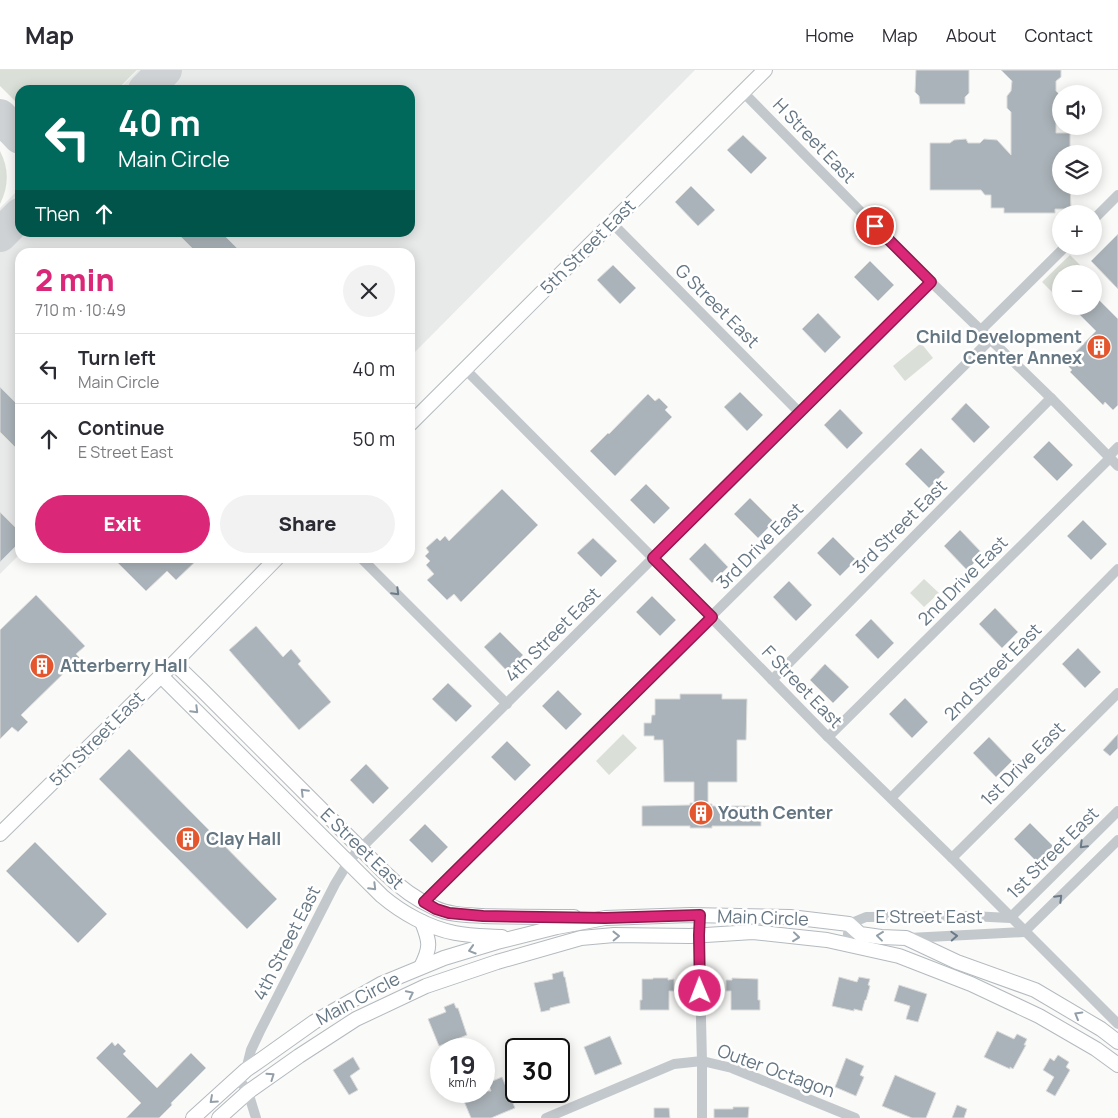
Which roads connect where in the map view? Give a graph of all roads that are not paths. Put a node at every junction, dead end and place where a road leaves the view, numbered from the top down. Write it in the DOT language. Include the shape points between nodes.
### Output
graph roads {
  1 [pos="765,70"];
  2 [pos="743,92"];
  3 [pos="1118,195"];
  4 [pos="1102,211"];
  5 [pos="612,222"];
  6 [pos="1057,255"];
  7 [pos="931,282"];
  8 [pos="982,330"];
  9 [pos="991,339"];
  10 [pos="465,369"];
  11 [pos="1051,398"];
  12 [pos="799,412"];
  13 [pos="415,419"];
  14 [pos="1118,447"];
  15 [pos="1109,456"];
  16 [pos="1118,466"];
  17 [pos="653,558"];
  18 [pos="272,563"];
  19 [pos="366,563"];
  20 [pos="1118,569"];
  21 [pos="712,617"];
  22 [pos="174,663"];
  23 [pos="161,676"];
  24 [pos="772,680"];
  25 [pos="1118,693"];
  26 [pos="507,704"];
  27 [pos="828,737"];
  28 [pos="891,798"];
  29 [pos="1118,811"];
  30 [pos="0,834"];
  31 [pos="1118,840"];
  32 [pos="361,849"];
  33 [pos="952,858"];
  34 [pos="349,863"];
  35 [pos="424,902"];
  36 [pos="700,915"];
  37 [pos="605,918"];
  38 [pos="1010,918"];
  39 [pos="422,922"];
  40 [pos="849,924"];
  41 [pos="1024,932"];
  42 [pos="699,935"];
  43 [pos="518,937"];
  44 [pos="581,938"];
  45 [pos="906,938"];
  46 [pos="847,944"];
  47 [pos="421,968"];
  48 [pos="1118,1024"];
  49 [pos="1118,1042"];
  50 [pos="256,1055"];
  51 [pos="702,1061"];
  52 [pos="1118,1065"];
  53 [pos="242,1074"];
  54 [pos="248,1092"];
  55 [pos="193,1118"];
  56 [pos="220,1118"];
  57 [pos="256,1118"];
  58 [pos="546,1118"];
  59 [pos="702,1118"];
  60 [pos="855,1118"];
  1 -- 2 [label="street, 5th Street East"];
  2 -- 5 [label="street, 5th Street East"];
  2 -- 7 [label="street, H Street East"];
  3 -- 4 [label="street"];
  5 -- 10 [label="street, 5th Street East"];
  5 -- 12 [label="street, G Street East"];
  6 -- 8 [label="street"];
  7 -- 8 [label="street, H Street East"];
  7 -- 12 [label="street, 4th Street East"];
  8 -- 9 [label="street, H Street East"];
  9 -- 11 [label="street, H Street East"];
  9 -- 21 [label="street, 3rd Drive East"];
  10 -- 13 [label="street, 5th Street East"];
  10 -- 17 [label="street, F Street East"];
  11 -- 15 [label="street, H Street East"];
  11 -- 24 [label="street, 3rd Street East"];
  12 -- 17 [label="street, 4th Street East"];
  14 -- 15 [label="street, 2nd Drive East"];
  15 -- 16 [label="street, H Street East"];
  15 -- 27 [label="street, 2nd Drive East"];
  17 -- 21 [label="street, F Street East"];
  17 -- 26 [label="street, 4th Street East"];
  18 -- 22 [label="street, 5th Street East"];
  19 -- 26 [label="street, one-way"];
  20 -- 28 [label="street, 2nd Street East"];
  21 -- 24 [label="street, F Street East"];
  21 -- 35 [label="street, 3rd Drive East"];
  22 -- 23 [label="street, 5th Street East"];
  32 -- 22 [label="street, E Street East, one-way"];
  23 -- 30 [label="street, 5th Street East"];
  23 -- 34 [label="street, E Street East, one-way"];
  24 -- 27 [label="street, F Street East"];
  25 -- 33 [label="street, 1st Drive East"];
  26 -- 32 [label="street, 4th Street East"];
  27 -- 28 [label="street, F Street East"];
  28 -- 33 [label="street, F Street East"];
  29 -- 38 [label="street, 1st Street East, one-way"];
  41 -- 31 [label="street, 1st Street East, one-way"];
  32 -- 34 [label="street, 4th Street East"];
  32 -- 35 [label="street, E Street East" via="395,883"];
  33 -- 38 [label="street, F Street East"];
  34 -- 39 [label="street, E Street East, one-way" via="393,905"];
  34 -- 50 [label="street, 4th Street East" via="332,890"];
  35 -- 37 [label="street, E Street East" via="449,913 468,915"];
  36 -- 37 [label="street, Main Circle"];
  36 -- 40 [label="street, Main Circle" via="790,917"];
  36 -- 42 [label="street"];
  37 -- 43 [label="street, Main Circle"];
  38 -- 40 [label="street, E Street East" via="866,917"];
  38 -- 41 [label="street, F Street East"];
  39 -- 43 [label="street, E Street East" via="454,933"];
  39 -- 47 [label="street" via="428,938 428,954"];
  45 -- 40 [label="street, Main Circle, one-way" via="860,934"];
  40 -- 46 [label="street"];
  45 -- 41 [label="street, E Street East, one-way"];
  41 -- 48 [label="street, F Street East"];
  44 -- 42 [label="street, Main Circle, one-way"];
  42 -- 46 [label="street, Main Circle, one-way" via="753,932"];
  42 -- 51 [label="street"];
  43 -- 44 [label="street, E Street East"];
  43 -- 47 [label="street, Main Circle, one-way" via="444,958"];
  54 -- 44 [label="street, Main Circle, one-way" via="356,1020 426,986"];
  49 -- 45 [label="street, Main Circle, one-way" via="1102,1029 1035,990 957,962"];
  46 -- 52 [label="street, Main Circle" via="899,956 971,984 1039,1016"];
  47 -- 50 [label="street, Main Circle" via="381,984"];
  50 -- 53 [label="street, Main Circle"];
  51 -- 58 [label="street, Outer Octagon" via="674,1064"];
  51 -- 59 [label="street"];
  51 -- 60 [label="street, Outer Octagon" via="732,1068"];
  53 -- 54 [label="street"];
  53 -- 55 [label="street, Main Circle, one-way"];
  54 -- 56 [label="street, Main Circle"];
  54 -- 57 [label="street"];
}
